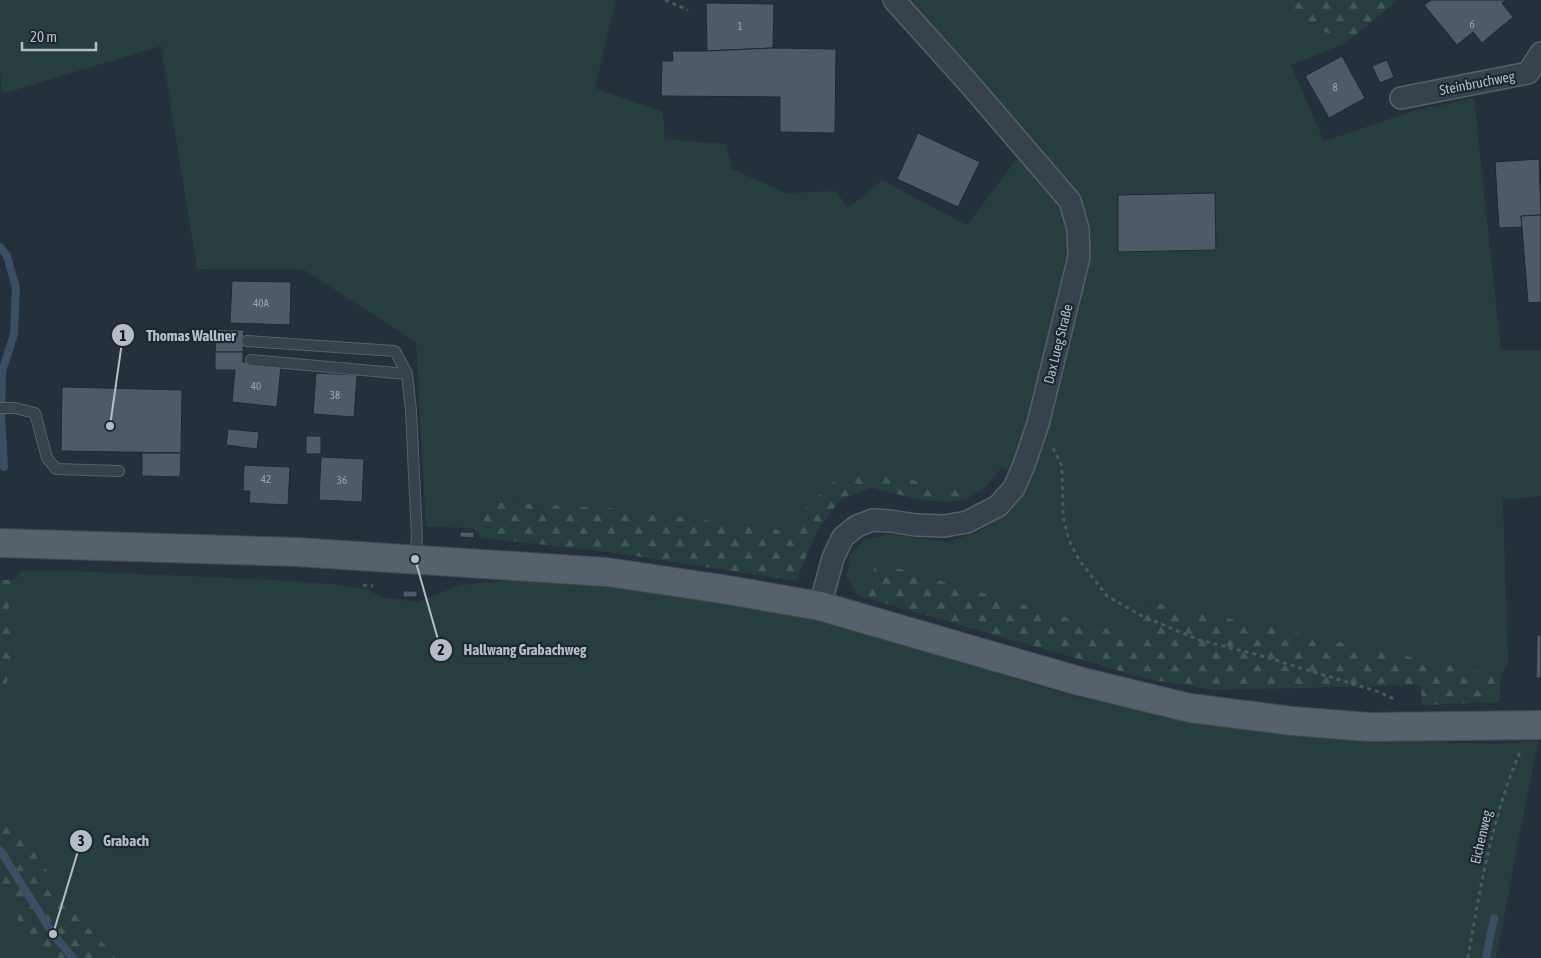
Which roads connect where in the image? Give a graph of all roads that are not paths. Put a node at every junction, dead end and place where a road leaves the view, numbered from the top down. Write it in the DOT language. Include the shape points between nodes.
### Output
graph roads {
  1 [pos="894,0"];
  2 [pos="1541,53"];
  3 [pos="1402,98"];
  4 [pos="247,341"];
  5 [pos="251,360"];
  6 [pos="407,374"];
  7 [pos="0,408"];
  8 [pos="119,470"];
  9 [pos="0,543"];
  10 [pos="415,559"];
  11 [pos="820,606"];
  12 [pos="1536,726"];
  1 -- 11 [label="street, Dax Lueg Straße" via="1070,201 1078,228 1079,257 1038,424 1014,488 998,506 967,522 944,526 872,520 857,526 843,537 833,558"];
  2 -- 3 [label="street, Steinbruchweg" via="1528,73"];
  4 -- 6 [label="lane" via="395,351"];
  5 -- 6 [label="lane"];
  6 -- 10 [label="lane" via="417,537"];
  7 -- 8 [label="lane" via="36,413 47,458 56,469"];
  9 -- 10 [label="main road"];
  10 -- 11 [label="main road" via="607,572"];
  11 -- 12 [label="main road" via="1079,681 1190,708 1369,727"];
}
